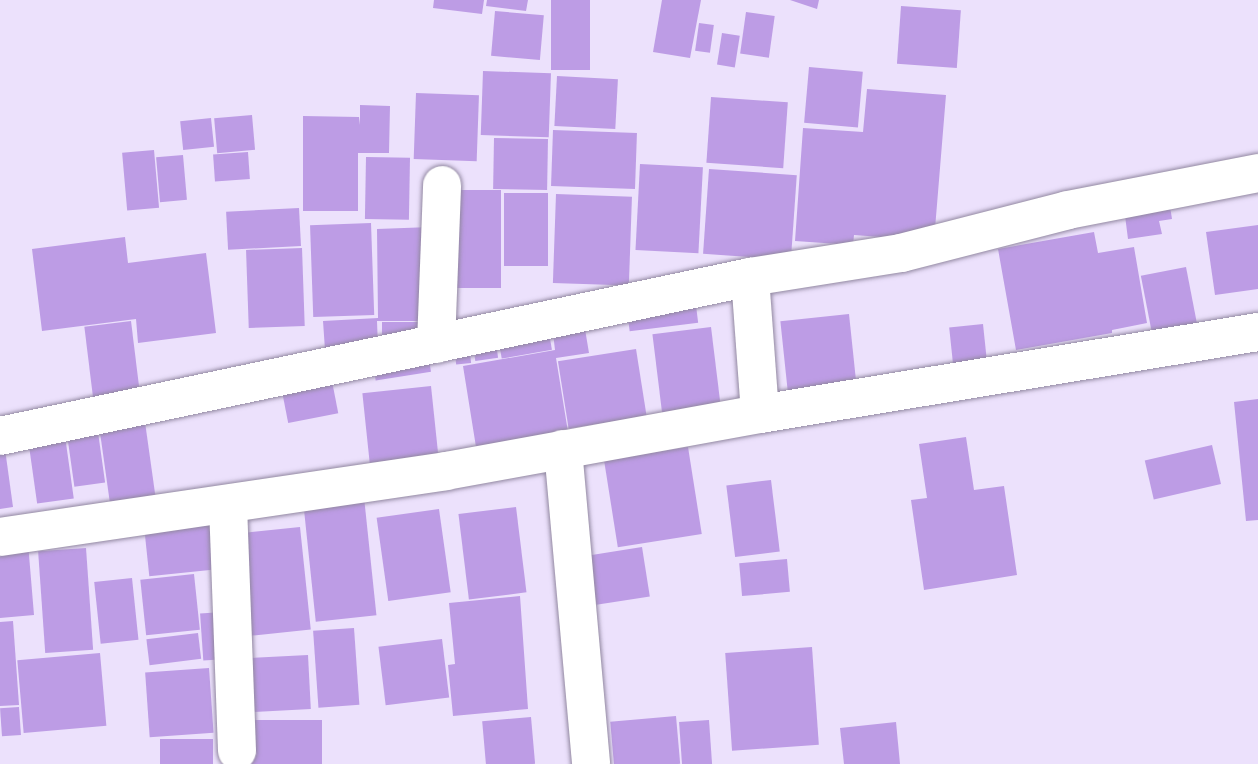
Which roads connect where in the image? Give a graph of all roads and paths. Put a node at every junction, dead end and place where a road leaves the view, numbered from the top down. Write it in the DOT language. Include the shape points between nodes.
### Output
graph roads {
  1 [pos="1258,173"];
  2 [pos="442,185"];
  3 [pos="750,277"];
  4 [pos="1258,332"];
  5 [pos="436,344"];
  6 [pos="760,414"];
  7 [pos="0,436"];
  8 [pos="564,449"];
  9 [pos="228,505"];
  10 [pos="0,537"];
  11 [pos="237,751"];
  12 [pos="591,764"];
  1 -- 3 [label="street" via="1068,210 901,253"];
  2 -- 5 [label="street"];
  3 -- 5 [label="street"];
  3 -- 6 [label="street"];
  4 -- 6 [label="street"];
  5 -- 7 [label="street"];
  6 -- 8 [label="street"];
  8 -- 9 [label="street"];
  8 -- 12 [label="street"];
  9 -- 10 [label="street"];
  9 -- 11 [label="street"];
}
